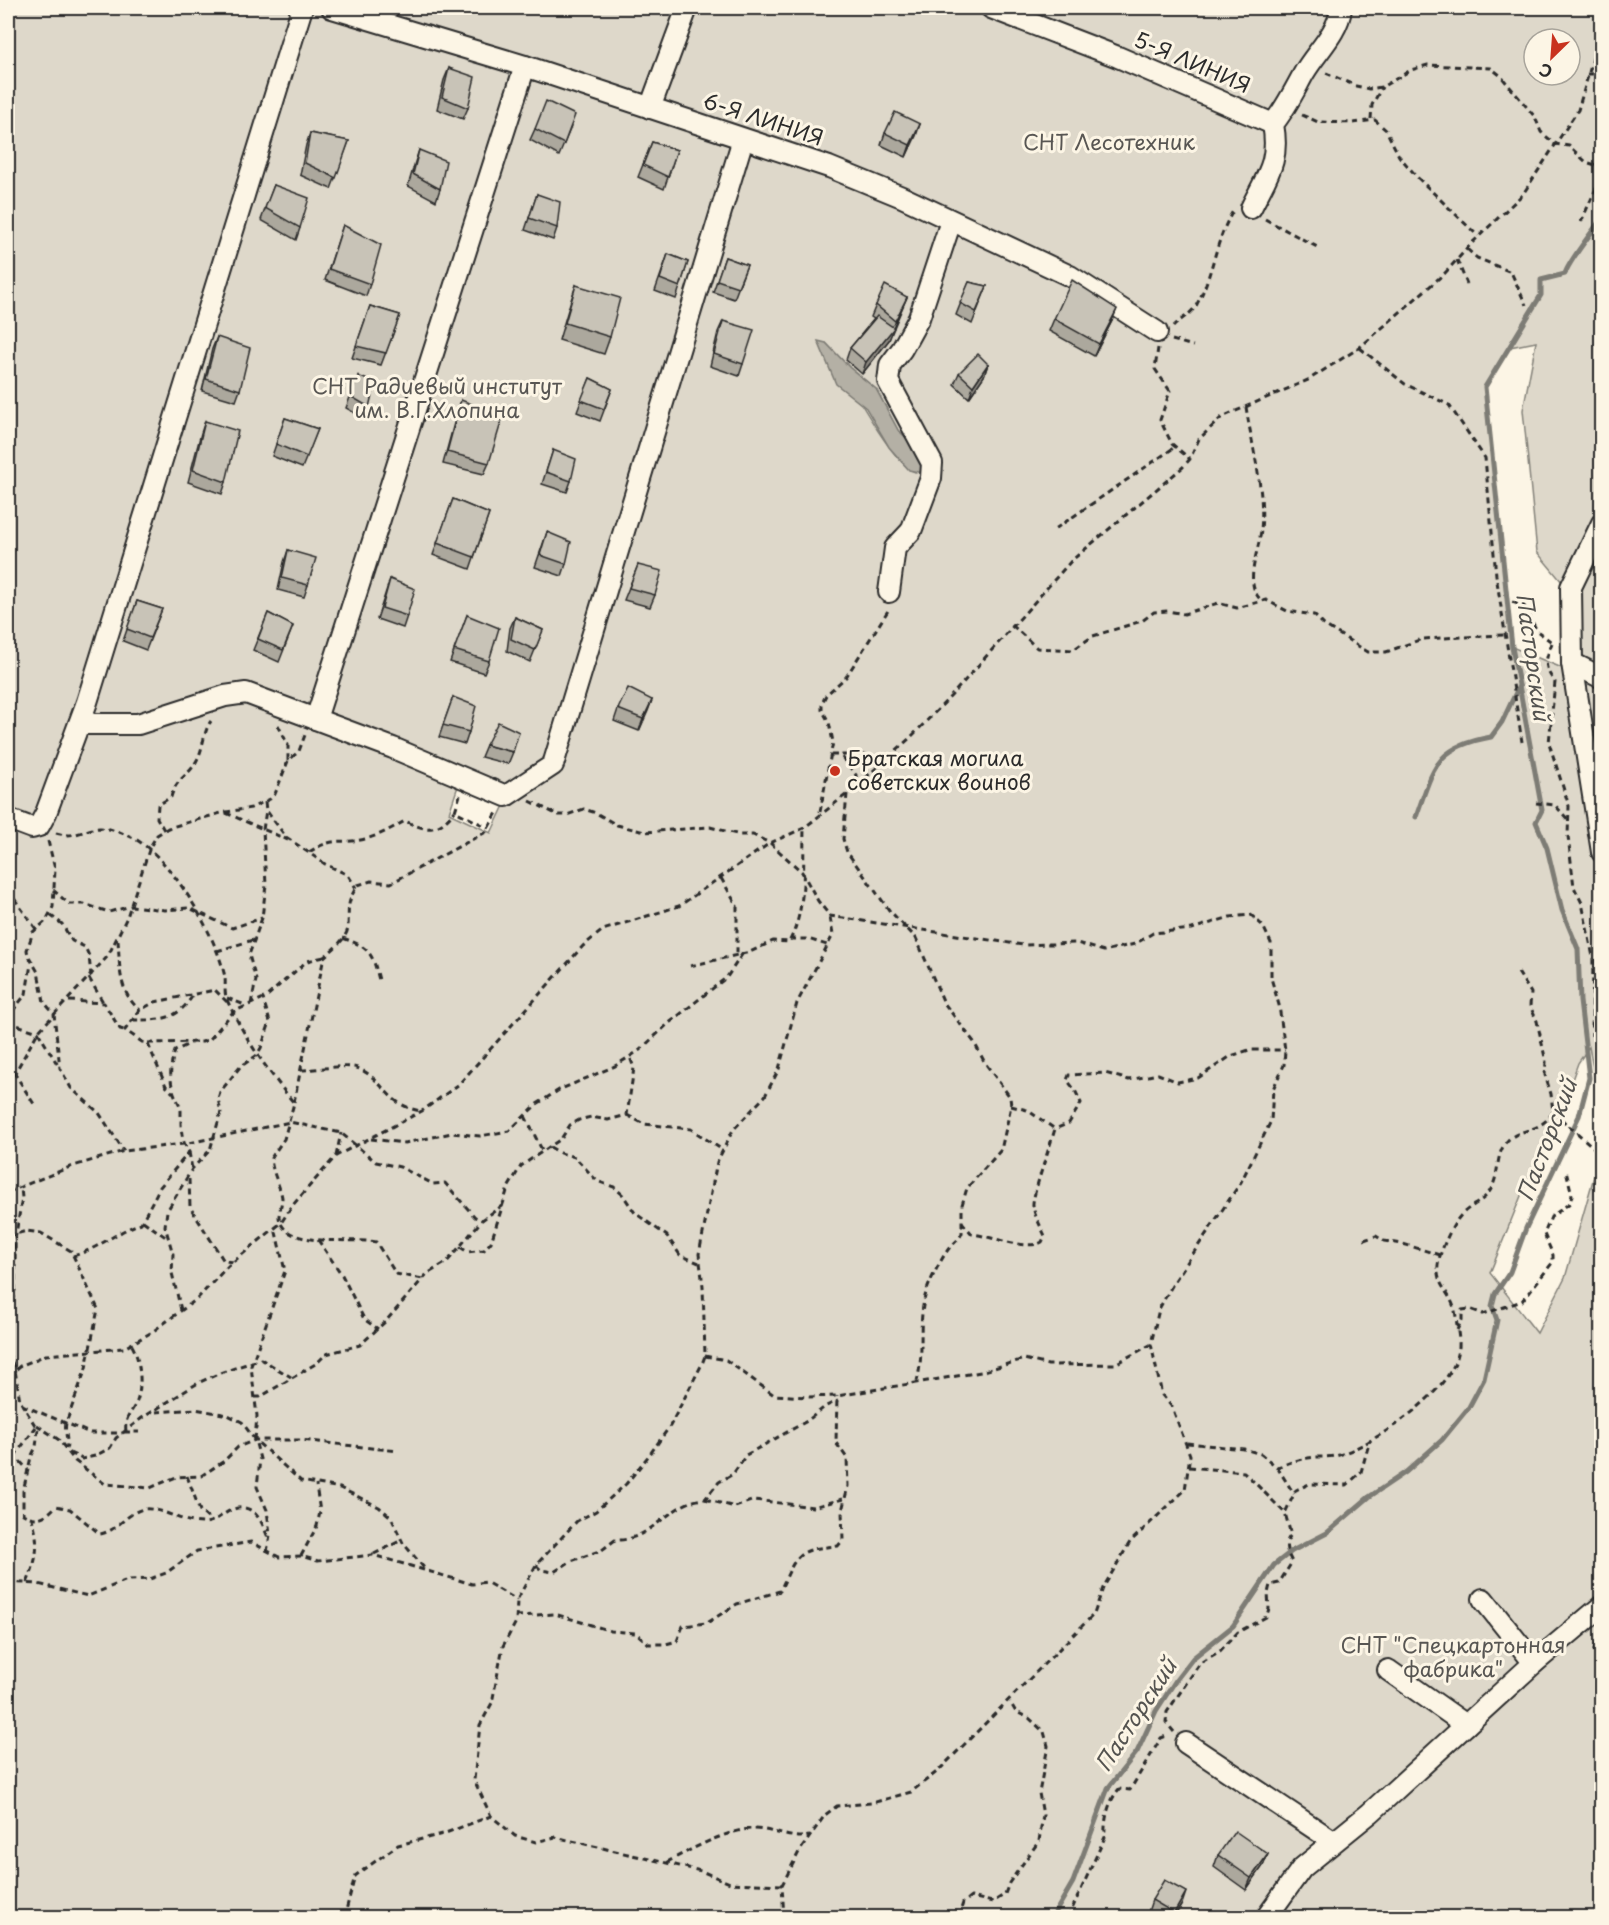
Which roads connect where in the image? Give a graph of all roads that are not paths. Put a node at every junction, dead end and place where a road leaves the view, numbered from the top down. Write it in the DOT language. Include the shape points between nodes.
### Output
graph roads {
  1 [pos="302,8"];
  2 [pos="332,8"];
  3 [pos="687,8"];
  4 [pos="991,8"];
  5 [pos="1341,9"];
  6 [pos="525,66"];
  7 [pos="650,108"];
  8 [pos="1273,124"];
  9 [pos="743,139"];
  10 [pos="1251,208"];
  11 [pos="951,221"];
  12 [pos="1162,335"];
  13 [pos="1602,523"];
  14 [pos="889,592"];
  15 [pos="1572,663"];
  16 [pos="1602,678"];
  17 [pos="316,719"];
  18 [pos="79,724"];
  19 [pos="8,819"];
  20 [pos="1601,845"];
  21 [pos="1484,1599"];
  22 [pos="1602,1606"];
  23 [pos="1534,1663"];
  24 [pos="1388,1670"];
  25 [pos="1466,1725"];
  26 [pos="1180,1738"];
  27 [pos="1333,1841"];
  28 [pos="1266,1917"];
  1 -- 18 [label="street"];
  2 -- 6 [label="street, 6-Я ЛИНИЯ"];
  3 -- 7 [label="street"];
  4 -- 8 [label="street, 5-Я ЛИНИЯ"];
  5 -- 8 [label="street" via="1339,21"];
  6 -- 7 [label="street, 6-Я ЛИНИЯ"];
  6 -- 17 [label="street"];
  7 -- 9 [label="street, 6-Я ЛИНИЯ"];
  8 -- 10 [label="street" via="1275,160"];
  9 -- 11 [label="street, 6-Я ЛИНИЯ" via="829,167"];
  9 -- 17 [label="street" via="553,765 507,796"];
  11 -- 12 [label="street, 6-Я ЛИНИЯ" via="1070,276"];
  11 -- 14 [label="street" via="919,318 890,365 888,381 932,463 932,477 911,531 895,548"];
  13 -- 15 [label="street" via="1572,587"];
  15 -- 16 [label="street"];
  15 -- 20 [label="street"];
  17 -- 18 [label="street" via="246,693 138,724"];
  18 -- 19 [label="street" via="43,826 32,828"];
  21 -- 23 [label="street"];
  22 -- 23 [label="street"];
  23 -- 25 [label="street"];
  24 -- 25 [label="street"];
  25 -- 27 [label="street" via="1370,1813"];
  26 -- 27 [label="street"];
  27 -- 28 [label="street" via="1302,1868"];
}
